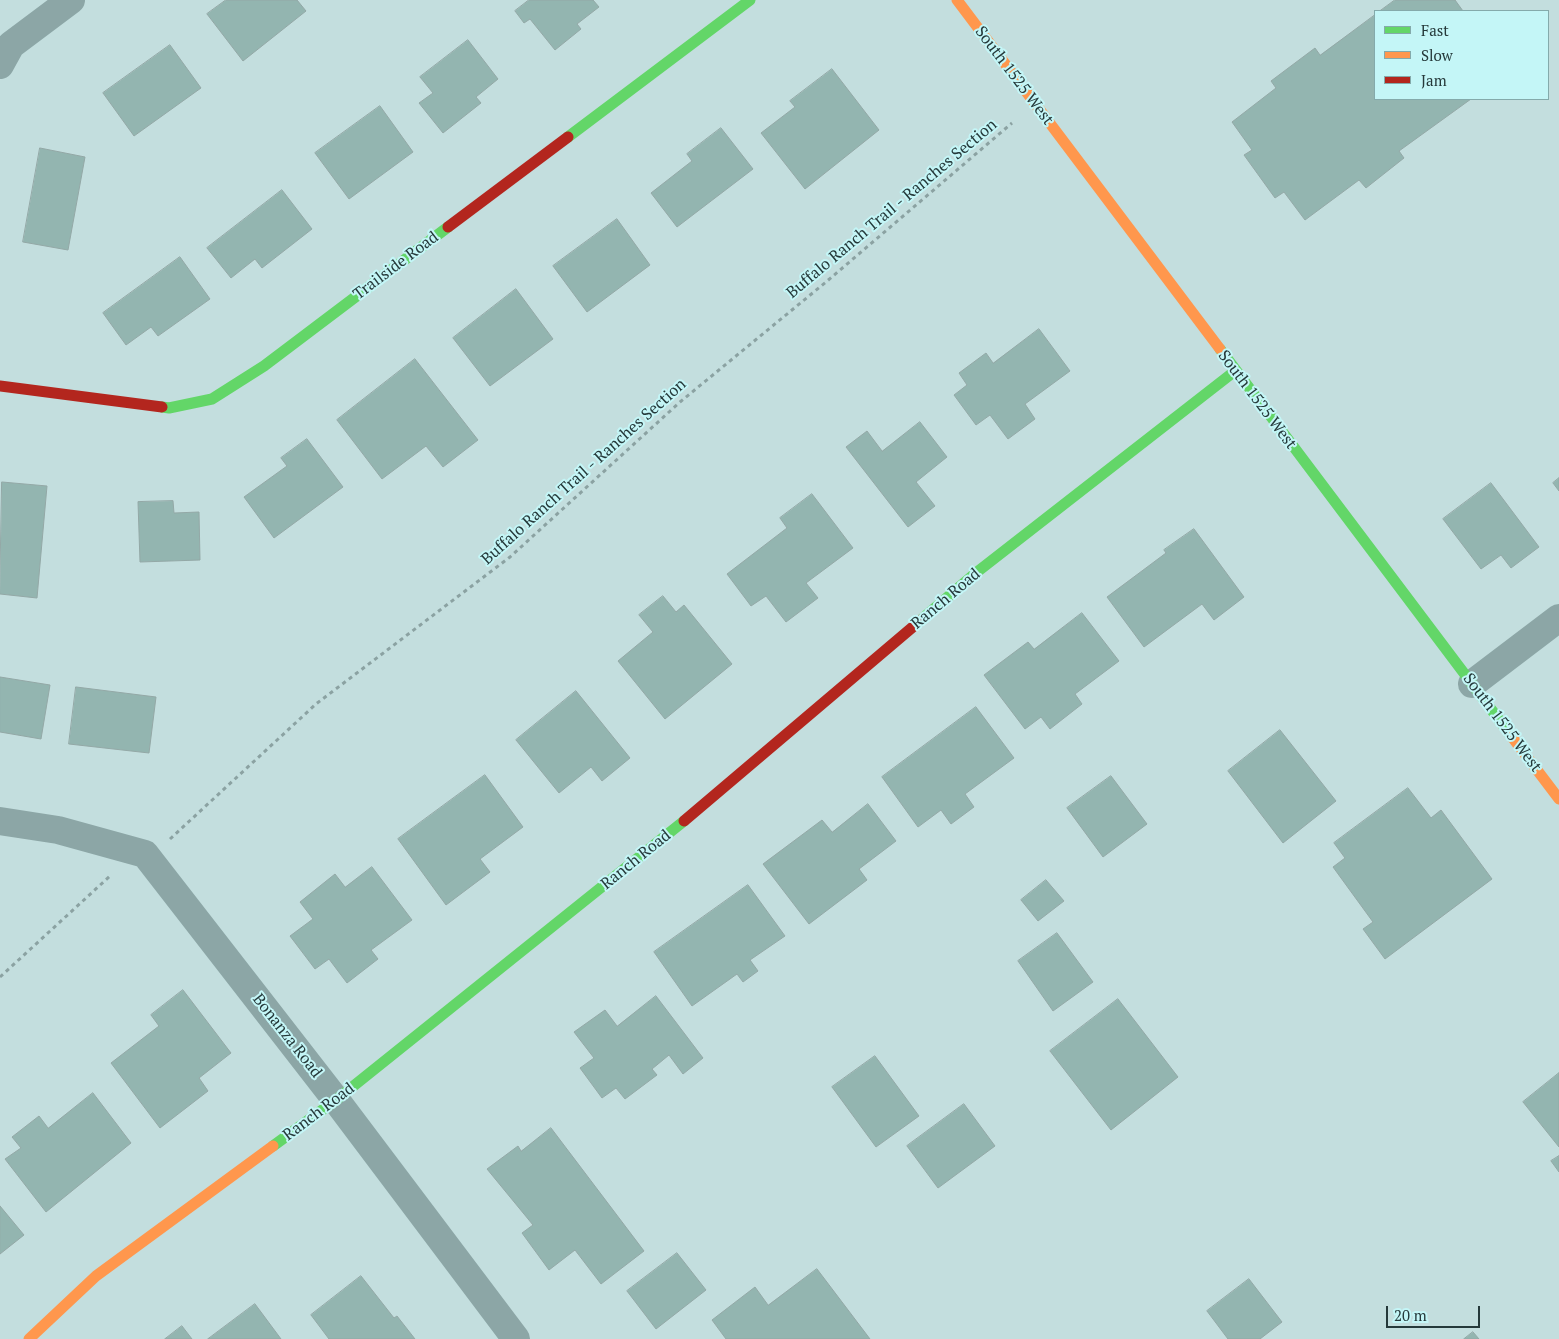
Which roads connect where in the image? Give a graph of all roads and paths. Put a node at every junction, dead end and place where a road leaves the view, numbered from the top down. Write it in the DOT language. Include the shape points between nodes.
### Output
graph roads {
  1 [pos="71,0"];
  2 [pos="750,0"];
  3 [pos="958,0"];
  4 [pos="0,65"];
  5 [pos="1016,119"];
  6 [pos="1235,371"];
  7 [pos="0,386"];
  8 [pos="1559,618"];
  9 [pos="1472,684"];
  10 [pos="1559,799"];
  11 [pos="0,821"];
  12 [pos="167,841"];
  13 [pos="112,875"];
  14 [pos="0,977"];
  15 [pos="336,1100"];
  16 [pos="29,1339"];
  17 [pos="516,1339"];
  1 -- 4 [label="street" via="11,45"];
  2 -- 7 [label="street, Trailside Road" via="264,366 212,399 169,408"];
  3 -- 6 [label="street, South 1525 West"];
  5 -- 12 [label="path, Buffalo Ranch Trail - Ranches Section" via="680,402 510,557 316,704"];
  6 -- 9 [label="street, South 1525 West"];
  6 -- 15 [label="street, Ranch Road" via="977,572 667,835"];
  8 -- 9 [label="street"];
  9 -- 10 [label="street, South 1525 West"];
  11 -- 15 [label="street, Bonanza Road" via="58,830 145,854"];
  13 -- 14 [label="path"];
  15 -- 16 [label="street, Ranch Road" via="96,1276"];
  15 -- 17 [label="street, Bonanza Road"];
}
